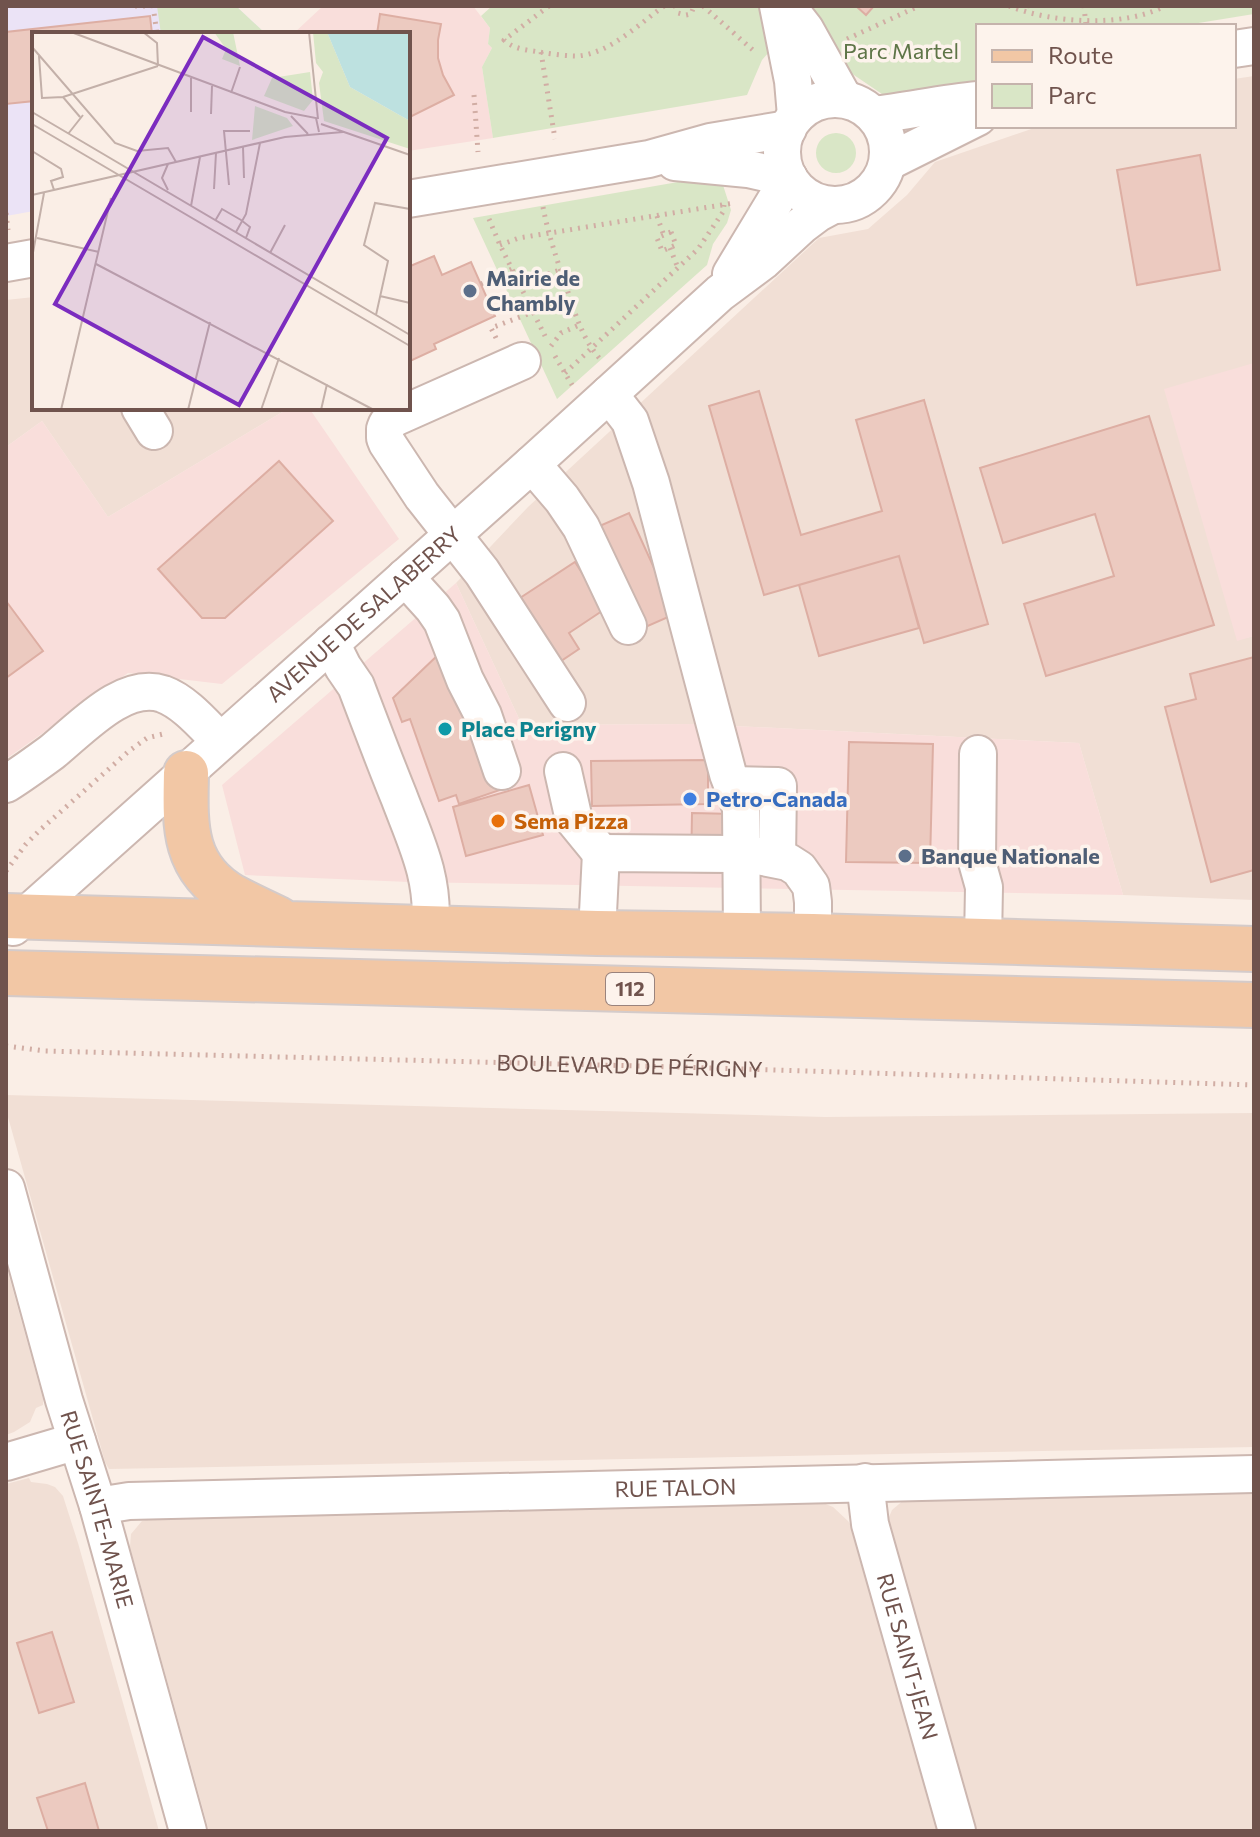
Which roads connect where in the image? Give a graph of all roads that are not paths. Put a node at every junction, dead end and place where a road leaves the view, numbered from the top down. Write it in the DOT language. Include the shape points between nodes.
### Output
graph roads {
  1 [pos="778,6"];
  2 [pos="787,6"];
  3 [pos="976,100"];
  4 [pos="859,107"];
  5 [pos="976,118"];
  6 [pos="792,122"];
  7 [pos="649,159"];
  8 [pos="888,162"];
  9 [pos="789,178"];
  10 [pos="410,199"];
  11 [pos="833,205"];
  12 [pos="7,246"];
  13 [pos="32,257"];
  14 [pos="720,293"];
  15 [pos="536,354"];
  16 [pos="597,384"];
  17 [pos="532,464"];
  18 [pos="453,534"];
  19 [pos="405,577"];
  20 [pos="628,626"];
  21 [pos="331,643"];
  22 [pos="567,703"];
  23 [pos="220,741"];
  24 [pos="180,752"];
  25 [pos="978,754"];
  26 [pos="502,771"];
  27 [pos="563,771"];
  28 [pos="6,784"];
  29 [pos="732,785"];
  30 [pos="601,853"];
  31 [pos="742,855"];
  32 [pos="777,859"];
  33 [pos="12,922"];
  34 [pos="288,923"];
  35 [pos="430,929"];
  36 [pos="597,933"];
  37 [pos="742,935"];
  38 [pos="813,936"];
  39 [pos="983,941"];
  40 [pos="1254,949"];
  41 [pos="6,973"];
  42 [pos="1254,1005"];
  43 [pos="6,1188"];
  44 [pos="77,1441"];
  45 [pos="6,1462"];
  46 [pos="1254,1474"];
  47 [pos="865,1482"];
  48 [pos="98,1506"];
  49 [pos="188,1831"];
  50 [pos="957,1831"];
  1 -- 6 [label="street" via="793,81"];
  2 -- 4 [label="street"];
  3 -- 4 [label="street" via="909,111"];
  4 -- 6 [label="street" via="818,101"];
  4 -- 8 [label="street" via="883,127"];
  5 -- 8 [label="street"];
  6 -- 7 [label="street"];
  6 -- 9 [label="street" via="782,155"];
  7 -- 9 [label="street"];
  7 -- 10 [label="street"];
  8 -- 11 [label="street" via="868,193"];
  9 -- 11 [label="street" via="811,199"];
  9 -- 14 [label="street, AVENUE DE SALABERRY"];
  11 -- 14 [label="street, AVENUE DE SALABERRY"];
  12 -- 13 [label="street"];
  14 -- 16 [label="street, AVENUE DE SALABERRY"];
  15 -- 18 [label="street" via="387,424 387,443"];
  16 -- 17 [label="street, AVENUE DE SALABERRY"];
  16 -- 29 [label="street" via="630,421 637,438"];
  17 -- 18 [label="street, AVENUE DE SALABERRY"];
  17 -- 20 [label="street" via="581,527"];
  18 -- 19 [label="street, AVENUE DE SALABERRY"];
  18 -- 22 [label="street"];
  19 -- 21 [label="street, AVENUE DE SALABERRY"];
  19 -- 26 [label="street" via="442,621"];
  21 -- 23 [label="street, AVENUE DE SALABERRY"];
  21 -- 35 [label="street" via="356,686 419,850 431,893"];
  23 -- 24 [label="street, AVENUE DE SALABERRY"];
  23 -- 28 [label="street" via="166,695 139,692 114,703"];
  24 -- 33 [label="street, AVENUE DE SALABERRY"];
  24 -- 34 [label="main road" via="187,836 197,863 226,893"];
  25 -- 39 [label="street"];
  27 -- 30 [label="street" via="574,820"];
  29 -- 31 [label="street" via="741,808"];
  29 -- 32 [label="street" via="778,786"];
  30 -- 31 [label="street"];
  30 -- 36 [label="street"];
  31 -- 32 [label="street"];
  31 -- 37 [label="street"];
  32 -- 38 [label="street" via="799,869 811,886"];
  33 -- 34 [label="main road"];
  34 -- 35 [label="main road"];
  35 -- 36 [label="main road"];
  36 -- 37 [label="main road"];
  37 -- 38 [label="main road"];
  38 -- 39 [label="main road"];
  39 -- 40 [label="main road"];
  41 -- 42 [label="main road, 112"];
  43 -- 44 [label="street, RUE SAINTE-MARIE"];
  44 -- 45 [label="street"];
  44 -- 48 [label="street, RUE SAINTE-MARIE"];
  46 -- 47 [label="street, RUE TALON"];
  47 -- 48 [label="street, RUE TALON" via="129,1501"];
  47 -- 50 [label="street, RUE SAINT-JEAN" via="870,1524"];
  48 -- 49 [label="street, RUE SAINTE-MARIE"];
}
